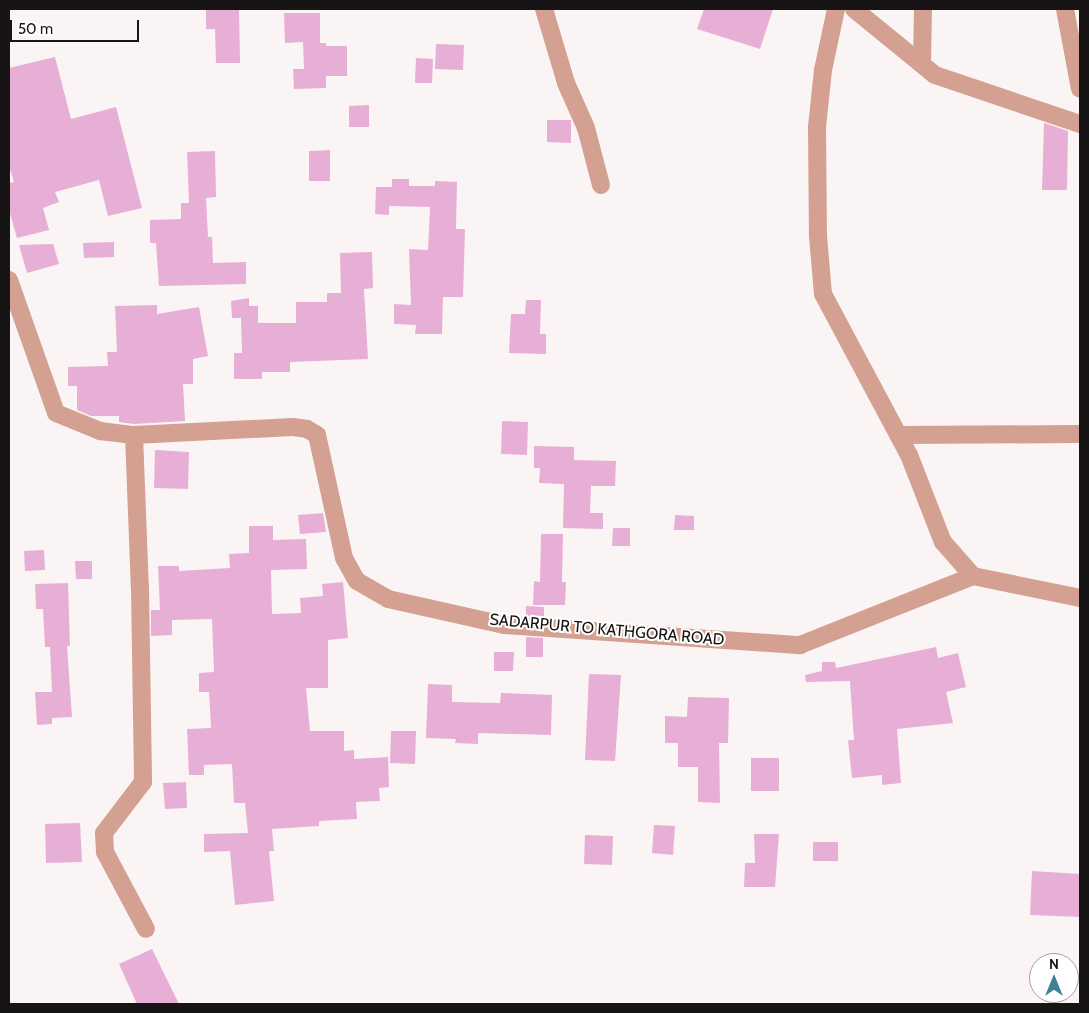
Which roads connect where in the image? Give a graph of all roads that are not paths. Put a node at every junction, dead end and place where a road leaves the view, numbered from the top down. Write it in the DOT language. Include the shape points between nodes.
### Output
graph roads {
  1 [pos="544,9"];
  2 [pos="836,9"];
  3 [pos="854,9"];
  4 [pos="923,9"];
  5 [pos="1065,9"];
  6 [pos="922,64"];
  7 [pos="1080,90"];
  8 [pos="1080,124"];
  9 [pos="602,185"];
  10 [pos="9,280"];
  11 [pos="1080,434"];
  12 [pos="134,435"];
  13 [pos="898,435"];
  14 [pos="973,576"];
  15 [pos="1080,598"];
  16 [pos="146,929"];
  1 -- 9 [label="street" via="566,83 586,128"];
  2 -- 13 [label="street" via="823,70 817,127 818,236 823,294"];
  3 -- 6 [label="street"];
  4 -- 6 [label="street"];
  5 -- 7 [label="street"];
  6 -- 8 [label="street" via="935,75"];
  10 -- 12 [label="street, SADARPUR TO KATHGORA ROAD" via="56,413 100,431"];
  11 -- 13 [label="street"];
  12 -- 14 [label="street, SADARPUR TO KATHGORA ROAD" via="307,429 317,435 344,558 357,582 388,599 504,625 800,645"];
  12 -- 16 [label="street" via="142,645 143,782 104,832 105,852"];
  13 -- 14 [label="street" via="943,542"];
  14 -- 15 [label="street"];
}
